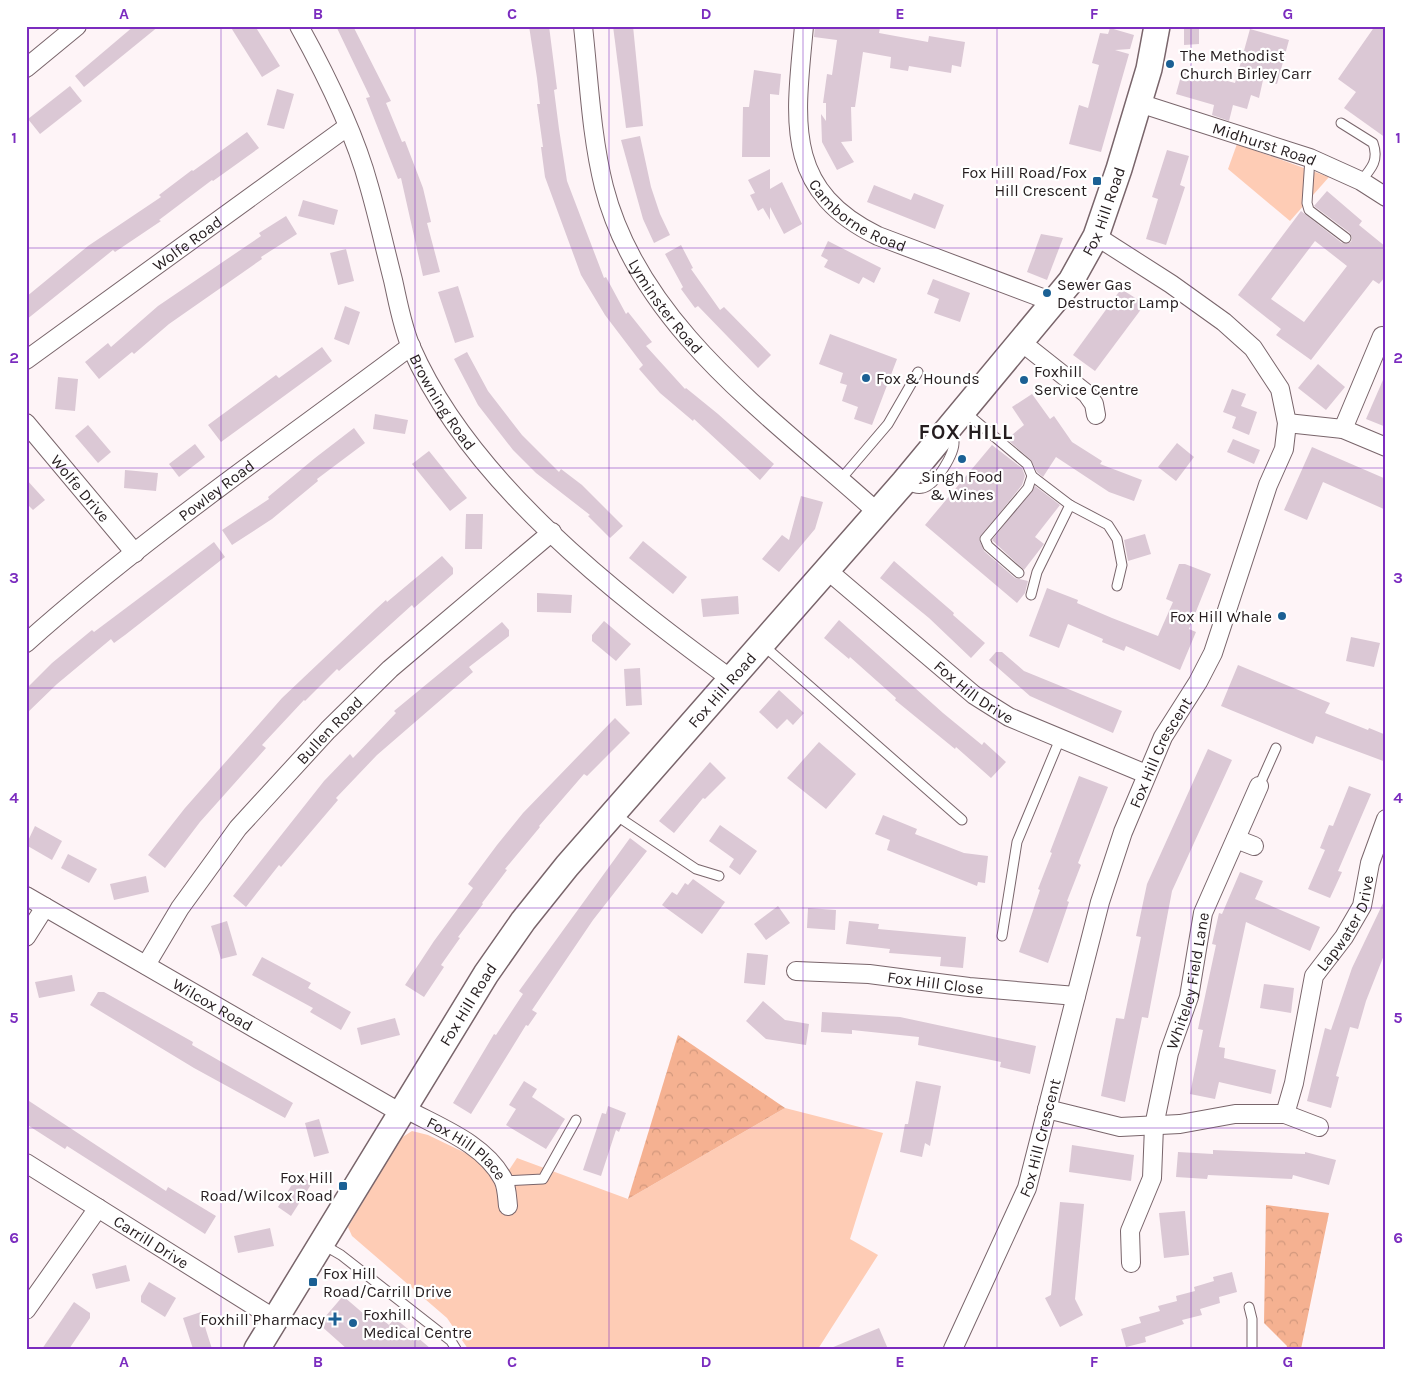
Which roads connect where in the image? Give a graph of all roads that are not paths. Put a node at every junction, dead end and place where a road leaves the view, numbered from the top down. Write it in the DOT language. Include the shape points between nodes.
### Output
graph roads {
  1 [pos="77,26"];
  2 [pos="300,26"];
  3 [pos="583,26"];
  4 [pos="804,26"];
  5 [pos="1156,26"];
  6 [pos="26,68"];
  7 [pos="1139,103"];
  8 [pos="1341,123"];
  9 [pos="347,127"];
  10 [pos="1310,158"];
  11 [pos="1360,181"];
  12 [pos="1386,197"];
  13 [pos="1096,236"];
  14 [pos="1346,238"];
  15 [pos="1053,302"];
  16 [pos="1382,336"];
  17 [pos="1020,341"];
  18 [pos="411,346"];
  19 [pos="26,360"];
  20 [pos="918,372"];
  21 [pos="963,410"];
  22 [pos="1096,415"];
  23 [pos="26,423"];
  24 [pos="1288,423"];
  25 [pos="1343,429"];
  26 [pos="1386,447"];
  27 [pos="1032,476"];
  28 [pos="841,479"];
  29 [pos="1070,504"];
  30 [pos="877,512"];
  31 [pos="552,532"];
  32 [pos="134,553"];
  33 [pos="827,570"];
  34 [pos="1019,573"];
  35 [pos="1117,586"];
  36 [pos="1031,595"];
  37 [pos="26,643"];
  38 [pos="762,644"];
  39 [pos="731,679"];
  40 [pos="1060,739"];
  41 [pos="1276,748"];
  42 [pos="1146,774"];
  43 [pos="1259,786"];
  44 [pos="614,813"];
  45 [pos="1386,819"];
  46 [pos="962,820"];
  47 [pos="1236,839"];
  48 [pos="1254,846"];
  49 [pos="719,876"];
  50 [pos="26,896"];
  51 [pos="45,907"];
  52 [pos="1002,936"];
  53 [pos="26,937"];
  54 [pos="146,966"];
  55 [pos="796,971"];
  56 [pos="1076,996"];
  57 [pos="1047,1109"];
  58 [pos="403,1111"];
  59 [pos="1285,1114"];
  60 [pos="576,1120"];
  61 [pos="1154,1126"];
  62 [pos="1319,1127"];
  63 [pos="26,1163"];
  64 [pos="504,1181"];
  65 [pos="508,1206"];
  66 [pos="98,1208"];
  67 [pos="322,1244"];
  68 [pos="1131,1263"];
  69 [pos="1249,1307"];
  70 [pos="26,1310"];
  71 [pos="275,1319"];
  72 [pos="261,1348"];
  73 [pos="456,1349"];
  74 [pos="953,1349"];
  75 [pos="1252,1349"];
  1 -- 6 [label="street"];
  2 -- 9 [label="street, Browning Road" via="322,66"];
  3 -- 28 [label="street, Lyminster Road" via="596,143 605,188 616,223 647,285 704,356"];
  4 -- 15 [label="street, Camborne Road" via="797,106 800,142 807,169 820,193 854,225"];
  5 -- 7 [label="street, Fox Hill Road"];
  7 -- 10 [label="street, Midhurst Road"];
  7 -- 13 [label="street, Fox Hill Road"];
  8 -- 11 [label="lane" via="1374,143 1377,153 1374,165"];
  9 -- 18 [label="street, Browning Road" via="368,183"];
  9 -- 19 [label="street, Wolfe Road"];
  10 -- 11 [label="street, Midhurst Road"];
  10 -- 14 [label="lane" via="1307,204 1310,210"];
  11 -- 12 [label="street, Midhurst Road"];
  13 -- 15 [label="street, Fox Hill Road" via="1071,281"];
  13 -- 24 [label="street, Fox Hill Crescent" via="1171,284 1224,322 1253,348 1280,389"];
  15 -- 17 [label="street, Fox Hill Road"];
  16 -- 25 [label="street"];
  17 -- 21 [label="street, Fox Hill Road"];
  17 -- 22 [label="street" via="1088,394"];
  18 -- 31 [label="street, Browning Road" via="467,443"];
  18 -- 32 [label="street, Powley Road"];
  20 -- 28 [label="lane" via="888,424"];
  21 -- 27 [label="lane" via="1027,464"];
  21 -- 30 [label="street, Fox Hill Road"];
  23 -- 32 [label="street, Wolfe Drive"];
  24 -- 25 [label="street"];
  24 -- 42 [label="street, Fox Hill Crescent" via="1284,449 1268,486 1213,653 1163,737"];
  25 -- 26 [label="street"];
  27 -- 29 [label="lane"];
  27 -- 34 [label="lane" via="1028,488 985,539 988,546"];
  28 -- 30 [label="street, Lyminster Road"];
  29 -- 35 [label="lane" via="1108,525 1117,539 1122,565"];
  29 -- 36 [label="lane" via="1037,572"];
  30 -- 33 [label="street, Fox Hill Road"];
  31 -- 39 [label="street, Browning Road" via="677,639"];
  31 -- 54 [label="street, Bullen Road" via="390,669 315,743 220,851 180,908"];
  32 -- 37 [label="street, Powley Road"];
  33 -- 38 [label="street, Fox Hill Road"];
  33 -- 40 [label="street, Fox Hill Drive" via="974,695 1008,717"];
  38 -- 39 [label="street, Fox Hill Road"];
  38 -- 46 [label="lane"];
  39 -- 44 [label="street, Fox Hill Road"];
  40 -- 42 [label="street, Fox Hill Drive"];
  40 -- 52 [label="lane" via="1017,842"];
  41 -- 43 [label="lane, Whiteley Field Lane"];
  42 -- 56 [label="street, Fox Hill Crescent" via="1100,902"];
  43 -- 47 [label="street, Whiteley Field Lane"];
  44 -- 49 [label="lane" via="696,869"];
  44 -- 58 [label="street, Fox Hill Road" via="523,921 486,974"];
  45 -- 59 [label="street, Lapwater Drive" via="1370,862 1362,906 1314,976"];
  47 -- 48 [label="street"];
  47 -- 61 [label="street, Whiteley Field Lane" via="1202,914 1189,996 1168,1053"];
  50 -- 51 [label="street, Wilcox Road"];
  51 -- 53 [label="street"];
  51 -- 54 [label="street, Wilcox Road"];
  54 -- 58 [label="street, Wilcox Road"];
  55 -- 56 [label="street, Fox Hill Close" via="869,974"];
  56 -- 57 [label="street, Fox Hill Crescent"];
  57 -- 61 [label="street" via="1120,1127"];
  57 -- 74 [label="street, Fox Hill Crescent" via="1027,1188"];
  58 -- 64 [label="street, Fox Hill Place" via="483,1154"];
  58 -- 67 [label="street, Fox Hill Road"];
  59 -- 61 [label="street" via="1235,1114"];
  59 -- 62 [label="street"];
  60 -- 64 [label="lane" via="543,1179"];
  61 -- 68 [label="street, Whiteley Field Lane" via="1152,1178 1123,1230"];
  63 -- 66 [label="street, Carrill Drive"];
  64 -- 65 [label="street, Fox Hill Place"];
  66 -- 70 [label="street"];
  66 -- 71 [label="street, Carrill Drive"];
  67 -- 71 [label="street, Fox Hill Road"];
  67 -- 73 [label="lane" via="341,1255 451,1341"];
  69 -- 75 [label="lane"];
  71 -- 72 [label="street, Fox Hill Road"];
}
